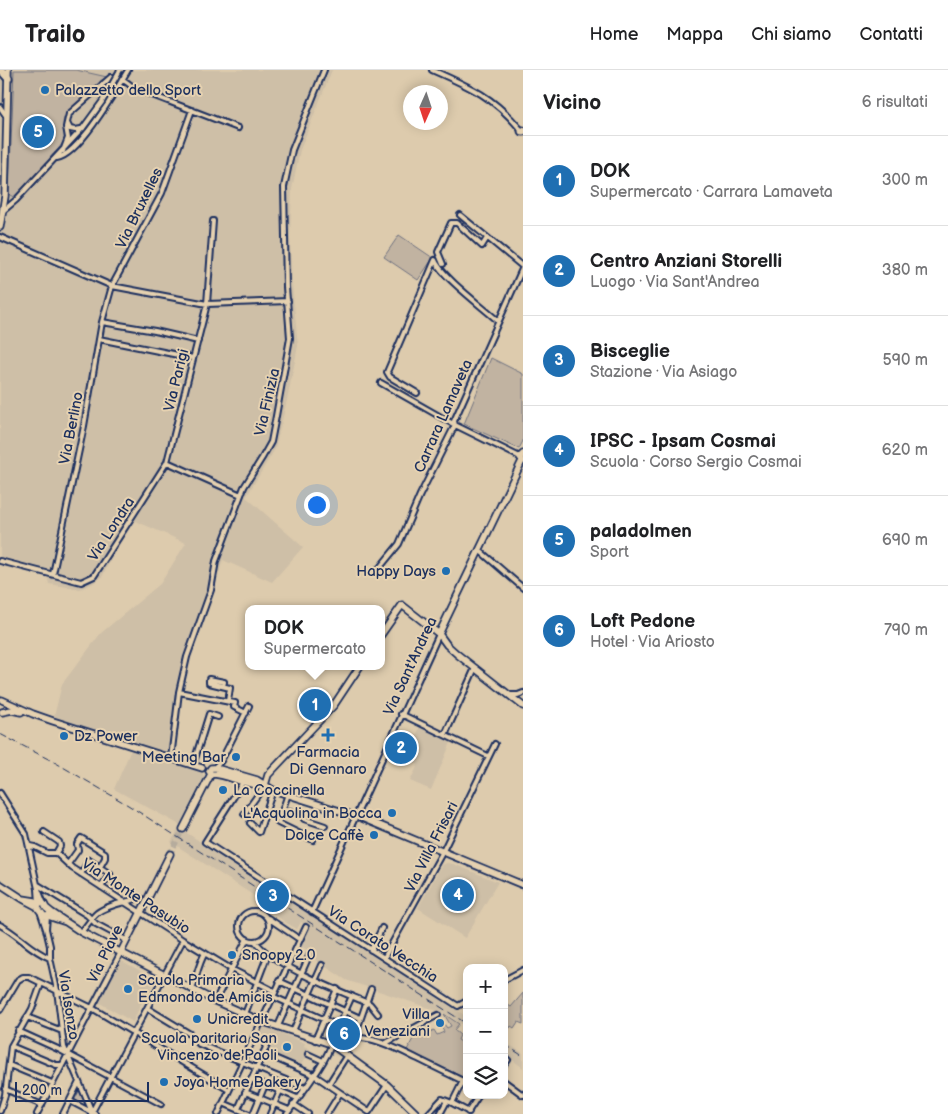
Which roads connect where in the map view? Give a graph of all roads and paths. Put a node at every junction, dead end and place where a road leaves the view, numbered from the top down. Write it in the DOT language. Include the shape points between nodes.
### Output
graph roads {
  1 [pos="1,70"];
  2 [pos="120,70"];
  3 [pos="128,70"];
  4 [pos="324,70"];
  5 [pos="432,70"];
  6 [pos="8,74"];
  7 [pos="122,80"];
  8 [pos="0,107"];
  9 [pos="192,110"];
  10 [pos="7,117"];
  11 [pos="67,121"];
  12 [pos="83,128"];
  13 [pos="238,128"];
  14 [pos="523,131"];
  15 [pos="63,151"];
  16 [pos="56,158"];
  17 [pos="2,211"];
  18 [pos="460,215"];
  19 [pos="213,221"];
  20 [pos="0,227"];
  21 [pos="0,237"];
  22 [pos="487,238"];
  23 [pos="444,264"];
  24 [pos="523,267"];
  25 [pos="112,286"];
  26 [pos="288,301"];
  27 [pos="207,304"];
  28 [pos="498,321"];
  29 [pos="102,322"];
  30 [pos="99,339"];
  31 [pos="198,341"];
  32 [pos="193,358"];
  33 [pos="381,383"];
  34 [pos="417,393"];
  35 [pos="455,425"];
  36 [pos="522,458"];
  37 [pos="167,462"];
  38 [pos="241,495"];
  39 [pos="479,550"];
  40 [pos="0,561"];
  41 [pos="377,571"];
  42 [pos="53,574"];
  43 [pos="523,588"];
  44 [pos="385,629"];
  45 [pos="438,634"];
  46 [pos="475,668"];
  47 [pos="357,670"];
  48 [pos="223,686"];
  49 [pos="179,692"];
  50 [pos="509,695"];
  51 [pos="1,699"];
  52 [pos="522,699"];
  53 [pos="228,701"];
  54 [pos="249,706"];
  55 [pos="1,712"];
  56 [pos="33,714"];
  57 [pos="246,714"];
  58 [pos="402,714"];
  59 [pos="218,717"];
  60 [pos="445,734"];
  61 [pos="496,744"];
  62 [pos="488,756"];
  63 [pos="171,758"];
  64 [pos="193,765"];
  65 [pos="214,771"];
  66 [pos="243,782"];
  67 [pos="265,785"];
  68 [pos="274,790"];
  69 [pos="0,793"];
  70 [pos="288,794"];
  71 [pos="283,809"];
  72 [pos="244,814"];
  73 [pos="355,815"];
  74 [pos="250,823"];
  75 [pos="325,826"];
  76 [pos="183,829"];
  77 [pos="44,832"];
  78 [pos="314,840"];
  79 [pos="30,846"];
  80 [pos="56,853"];
  81 [pos="442,853"];
  82 [pos="170,854"];
  83 [pos="68,864"];
  84 [pos="100,867"];
  85 [pos="81,874"];
  86 [pos="0,884"];
  87 [pos="523,885"];
  88 [pos="38,887"];
  89 [pos="101,887"];
  90 [pos="140,898"];
  91 [pos="126,902"];
  92 [pos="40,906"];
  93 [pos="140,912"];
  94 [pos="312,912"];
  95 [pos="49,915"];
  96 [pos="266,917"];
  97 [pos="92,919"];
  98 [pos="0,925"];
  99 [pos="306,927"];
  100 [pos="46,928"];
  101 [pos="382,928"];
  102 [pos="81,932"];
  103 [pos="247,939"];
  104 [pos="299,939"];
  105 [pos="126,940"];
  106 [pos="183,940"];
  107 [pos="255,941"];
  108 [pos="371,950"];
  109 [pos="121,952"];
  110 [pos="204,953"];
  111 [pos="268,954"];
  112 [pos="310,954"];
  113 [pos="50,958"];
  114 [pos="384,958"];
  115 [pos="286,966"];
  116 [pos="322,966"];
  117 [pos="231,969"];
  118 [pos="523,970"];
  119 [pos="301,973"];
  120 [pos="164,974"];
  121 [pos="508,978"];
  122 [pos="316,980"];
  123 [pos="279,981"];
  124 [pos="257,982"];
  125 [pos="41,984"];
  126 [pos="295,988"];
  127 [pos="192,989"];
  128 [pos="371,989"];
  129 [pos="56,990"];
  130 [pos="337,990"];
  131 [pos="274,991"];
  132 [pos="310,995"];
  133 [pos="272,996"];
  134 [pos="352,996"];
  135 [pos="215,1001"];
  136 [pos="366,1002"];
  137 [pos="288,1003"];
  138 [pos="463,1003"];
  139 [pos="330,1004"];
  140 [pos="92,1008"];
  141 [pos="147,1008"];
  142 [pos="0,1010"];
  143 [pos="303,1010"];
  144 [pos="345,1012"];
  145 [pos="245,1014"];
  146 [pos="378,1014"];
  147 [pos="438,1015"];
  148 [pos="27,1017"];
  149 [pos="360,1018"];
  150 [pos="324,1020"];
  151 [pos="261,1021"];
  152 [pos="278,1026"];
  153 [pos="18,1031"];
  154 [pos="293,1031"];
  155 [pos="62,1032"];
  156 [pos="134,1032"];
  157 [pos="354,1038"];
  158 [pos="315,1040"];
  159 [pos="386,1043"];
  160 [pos="331,1044"];
  161 [pos="267,1045"];
  162 [pos="11,1046"];
  163 [pos="67,1054"];
  164 [pos="263,1054"];
  165 [pos="308,1054"];
  166 [pos="347,1055"];
  167 [pos="323,1061"];
  168 [pos="242,1062"];
  169 [pos="8,1065"];
  170 [pos="62,1065"];
  171 [pos="257,1068"];
  172 [pos="314,1075"];
  173 [pos="111,1077"];
  174 [pos="251,1079"];
  175 [pos="463,1081"];
  176 [pos="80,1082"];
  177 [pos="52,1083"];
  178 [pos="508,1084"];
  179 [pos="265,1085"];
  180 [pos="328,1085"];
  181 [pos="387,1085"];
  182 [pos="463,1085"];
  183 [pos="305,1088"];
  184 [pos="5,1089"];
  185 [pos="229,1090"];
  186 [pos="280,1091"];
  187 [pos="246,1092"];
  188 [pos="340,1093"];
  189 [pos="523,1095"];
  190 [pos="260,1098"];
  191 [pos="297,1098"];
  192 [pos="477,1099"];
  193 [pos="70,1101"];
  194 [pos="447,1101"];
  195 [pos="224,1103"];
  196 [pos="452,1103"];
  197 [pos="161,1104"];
  198 [pos="274,1104"];
  199 [pos="293,1104"];
  200 [pos="1,1105"];
  201 [pos="42,1105"];
  202 [pos="238,1109"];
  203 [pos="0,1111"];
  204 [pos="288,1112"];
  205 [pos="93,1113"];
  206 [pos="368,1113"];
  207 [pos="413,1113"];
  208 [pos="468,1113"];
  209 [pos="37,1114"];
  210 [pos="64,1114"];
  211 [pos="218,1114"];
  212 [pos="249,1114"];
  213 [pos="253,1114"];
  214 [pos="270,1114"];
  215 [pos="308,1114"];
  216 [pos="327,1114"];
  217 [pos="428,1114"];
  218 [pos="440,1114"];
  1 -- 6 [label="highway"];
  2 -- 12 [label="street, bridge"];
  3 -- 7 [label="street"];
  4 -- 26 [label="street, Via Finizia" via="292,150 284,187"];
  5 -- 14 [label="street" via="488,97"];
  6 -- 10 [label="street"];
  7 -- 9 [label="street" via="134,88"];
  7 -- 11 [label="street" via="108,79 69,114"];
  7 -- 16 [label="street" via="77,145 66,155"];
  8 -- 10 [label="street"];
  9 -- 13 [label="street"];
  9 -- 25 [label="street, Via Bruxelles" via="162,193"];
  10 -- 17 [label="street"];
  11 -- 12 [label="street" via="70,129"];
  11 -- 15 [label="street" via="68,138"];
  12 -- 15 [label="street"];
  15 -- 16 [label="street"];
  16 -- 17 [label="street"];
  17 -- 20 [label="street"];
  18 -- 22 [label="street"];
  19 -- 27 [label="street, Via Parigi"];
  21 -- 25 [label="street"];
  22 -- 23 [label="street" via="482,246 457,224 451,223 438,252"];
  22 -- 24 [label="street"];
  24 -- 28 [label="street, Carrara Lamaveta"];
  25 -- 27 [label="street"];
  25 -- 29 [label="street, Via Berlino"];
  26 -- 27 [label="street"];
  26 -- 38 [label="street, Via Finizia" via="288,357 271,442"];
  27 -- 31 [label="street, Via Parigi"];
  28 -- 34 [label="street" via="438,268 435,260 387,372"];
  28 -- 35 [label="street, Carrara Lamaveta"];
  29 -- 30 [label="street, Via Berlino"];
  29 -- 31 [label="street"];
  30 -- 32 [label="street"];
  30 -- 42 [label="street, Via Berlino"];
  31 -- 32 [label="street, Via Parigi"];
  32 -- 37 [label="street, Via Parigi"];
  33 -- 35 [label="street"];
  35 -- 36 [label="street"];
  35 -- 41 [label="street, Carrara Lamaveta" via="398,544"];
  36 -- 39 [label="street, Via Sant'Andrea"];
  37 -- 38 [label="street"];
  37 -- 42 [label="street, Via Londra" via="94,576 81,582"];
  38 -- 49 [label="street, Via Finizia" via="216,561 211,590 187,657"];
  39 -- 43 [label="street"];
  39 -- 45 [label="street, Via Sant'Andrea"];
  40 -- 42 [label="street, Via Londra"];
  44 -- 45 [label="street" via="402,605"];
  45 -- 46 [label="street"];
  45 -- 58 [label="street, Via Sant'Andrea"];
  46 -- 50 [label="street"];
  46 -- 60 [label="street"];
  47 -- 67 [label="street" via="334,705 268,775"];
  48 -- 53 [label="street" via="230,688"];
  49 -- 53 [label="street"];
  49 -- 63 [label="street, Via Finizia"];
  50 -- 52 [label="street"];
  50 -- 52 [label="street"];
  51 -- 55 [label="street" via="4,704"];
  51 -- 56 [label="street"];
  53 -- 57 [label="street"];
  54 -- 57 [label="street"];
  55 -- 56 [label="street" via="12,710"];
  56 -- 63 [label="street"];
  57 -- 65 [label="street"];
  58 -- 60 [label="street"];
  58 -- 73 [label="street, Via Sant'Andrea"];
  59 -- 64 [label="street" via="209,714"];
  60 -- 62 [label="street"];
  61 -- 62 [label="street, Via Villa Frisari"];
  62 -- 81 [label="street, Via Villa Frisari"];
  63 -- 64 [label="street"];
  64 -- 65 [label="street"];
  65 -- 66 [label="street"];
  65 -- 67 [label="street" via="257,780"];
  65 -- 76 [label="street"];
  66 -- 67 [label="street"];
  66 -- 94 [label="street, Via Corato Vecchia" via="205,842"];
  67 -- 68 [label="street"];
  67 -- 72 [label="street"];
  68 -- 70 [label="street"];
  68 -- 74 [label="street" via="259,832"];
  69 -- 79 [label="street, Via Isonzo"];
  70 -- 71 [label="street"];
  70 -- 73 [label="street"];
  71 -- 75 [label="street"];
  71 -- 78 [label="street" via="278,823"];
  73 -- 81 [label="street"];
  73 -- 94 [label="street, Via Sant'Andrea"];
  77 -- 80 [label="street" via="59,842"];
  79 -- 80 [label="street, Via Monte Pasubio"];
  79 -- 88 [label="street, Via Isonzo"];
  80 -- 83 [label="street, Via Monte Pasubio"];
  81 -- 87 [label="street"];
  81 -- 114 [label="street, Via Villa Frisari"];
  82 -- 93 [label="street, Via Piave"];
  83 -- 84 [label="street" via="78,850 81,838 104,853"];
  83 -- 85 [label="street, Via Monte Pasubio"];
  84 -- 85 [label="street" via="89,860"];
  84 -- 89 [label="street" via="110,874"];
  85 -- 89 [label="street, Via Monte Pasubio"];
  86 -- 92 [label="street"];
  88 -- 92 [label="street, Via Isonzo"];
  88 -- 97 [label="street"];
  89 -- 91 [label="street, Via Monte Pasubio"];
  90 -- 91 [label="street"];
  91 -- 93 [label="street, Via Monte Pasubio"];
  91 -- 97 [label="street" via="100,911"];
  92 -- 95 [label="street"];
  92 -- 100 [label="street, Via Isonzo"];
  93 -- 105 [label="street, Via Piave"];
  93 -- 106 [label="street, Via Monte Pasubio"];
  94 -- 108 [label="street, Via Corato Vecchia"];
  95 -- 100 [label="street, Via Isonzo"];
  95 -- 102 [label="street"];
  96 -- 103 [label="street" via="253,911 240,920 240,931"];
  96 -- 104 [label="street"];
  96 -- 107 [label="street" via="268,930 263,938"];
  97 -- 102 [label="street"];
  97 -- 105 [label="street"];
  98 -- 113 [label="street"];
  99 -- 104 [label="street"];
  100 -- 113 [label="street, Via Isonzo"];
  101 -- 108 [label="street"];
  102 -- 109 [label="street"];
  103 -- 107 [label="street"];
  103 -- 117 [label="street"];
  104 -- 115 [label="street"];
  105 -- 109 [label="street, Via Piave"];
  106 -- 110 [label="street, Via Monte Pasubio"];
  106 -- 120 [label="street"];
  107 -- 111 [label="street"];
  108 -- 114 [label="street, Via Corato Vecchia"];
  109 -- 120 [label="street"];
  109 -- 140 [label="street, Via Piave"];
  110 -- 117 [label="street, Via Monte Pasubio"];
  110 -- 127 [label="street"];
  111 -- 115 [label="street"];
  111 -- 124 [label="street"];
  112 -- 119 [label="street"];
  113 -- 129 [label="street, Via Isonzo"];
  114 -- 138 [label="street, Via Corato Vecchia" via="458,1006"];
  115 -- 119 [label="street"];
  115 -- 123 [label="street"];
  116 -- 122 [label="street"];
  117 -- 124 [label="street, Via Monte Pasubio"];
  117 -- 135 [label="street"];
  118 -- 121 [label="street"];
  119 -- 122 [label="street"];
  119 -- 126 [label="street"];
  120 -- 127 [label="street"];
  120 -- 141 [label="street"];
  122 -- 130 [label="street"];
  122 -- 132 [label="street"];
  123 -- 126 [label="street"];
  123 -- 131 [label="street"];
  124 -- 131 [label="street, Via Monte Pasubio"];
  124 -- 145 [label="street"];
  125 -- 129 [label="street"];
  125 -- 142 [label="street" via="23,976"];
  125 -- 148 [label="street"];
  126 -- 132 [label="street"];
  126 -- 137 [label="street"];
  127 -- 135 [label="street"];
  128 -- 136 [label="street"];
  129 -- 140 [label="street"];
  129 -- 155 [label="street, Via Isonzo"];
  130 -- 134 [label="street"];
  130 -- 139 [label="street"];
  131 -- 133 [label="street"];
  132 -- 139 [label="street"];
  132 -- 143 [label="street"];
  133 -- 137 [label="street"];
  133 -- 151 [label="street"];
  134 -- 136 [label="street"];
  134 -- 144 [label="street"];
  135 -- 145 [label="street"];
  136 -- 146 [label="street"];
  136 -- 149 [label="street"];
  137 -- 143 [label="street"];
  137 -- 152 [label="street"];
  139 -- 144 [label="street"];
  139 -- 150 [label="street"];
  140 -- 156 [label="street"];
  140 -- 163 [label="street, Via Piave"];
  141 -- 156 [label="street"];
  141 -- 168 [label="street" via="195,1040"];
  143 -- 150 [label="street"];
  143 -- 154 [label="street"];
  144 -- 149 [label="street"];
  144 -- 150 [label="street" via="340,1027"];
  145 -- 151 [label="street"];
  147 -- 159 [label="street"];
  148 -- 153 [label="street"];
  148 -- 155 [label="street"];
  149 -- 157 [label="street"];
  150 -- 158 [label="street"];
  151 -- 152 [label="street"];
  151 -- 168 [label="street"];
  152 -- 154 [label="street"];
  153 -- 162 [label="street"];
  153 -- 163 [label="street"];
  154 -- 158 [label="street"];
  155 -- 163 [label="street, Via Isonzo"];
  156 -- 173 [label="street"];
  156 -- 185 [label="street"];
  157 -- 159 [label="street"];
  157 -- 160 [label="street" via="340,1039"];
  158 -- 160 [label="street"];
  159 -- 175 [label="street"];
  160 -- 166 [label="street"];
  160 -- 167 [label="street"];
  161 -- 164 [label="street"];
  162 -- 169 [label="street"];
  162 -- 170 [label="street"];
  163 -- 170 [label="street, Via Piave"];
  163 -- 173 [label="street"];
  163 -- 176 [label="street, Via Isonzo"];
  164 -- 171 [label="street"];
  164 -- 172 [label="street"];
  165 -- 167 [label="street"];
  166 -- 180 [label="street"];
  166 -- 181 [label="street"];
  167 -- 172 [label="street"];
  168 -- 171 [label="street"];
  168 -- 185 [label="street"];
  169 -- 177 [label="street"];
  169 -- 184 [label="street"];
  170 -- 177 [label="street, Via Piave"];
  171 -- 174 [label="street"];
  171 -- 183 [label="street"];
  172 -- 180 [label="street"];
  172 -- 183 [label="street"];
  173 -- 197 [label="street"];
  173 -- 205 [label="street"];
  174 -- 179 [label="street"];
  174 -- 187 [label="street"];
  176 -- 193 [label="street"];
  176 -- 205 [label="street, Via Isonzo"];
  177 -- 201 [label="street, Via Piave"];
  178 -- 189 [label="street"];
  179 -- 186 [label="street"];
  179 -- 190 [label="street"];
  180 -- 188 [label="street"];
  181 -- 206 [label="street"];
  181 -- 207 [label="street"];
  182 -- 196 [label="street"];
  183 -- 191 [label="street"];
  184 -- 200 [label="street"];
  184 -- 201 [label="street"];
  185 -- 195 [label="street"];
  186 -- 191 [label="street"];
  186 -- 198 [label="street"];
  187 -- 190 [label="street"];
  187 -- 202 [label="street"];
  188 -- 206 [label="street"];
  188 -- 216 [label="street"];
  190 -- 198 [label="street"];
  190 -- 213 [label="street"];
  191 -- 199 [label="street"];
  192 -- 208 [label="street"];
  193 -- 205 [label="street"];
  193 -- 210 [label="street"];
  194 -- 196 [label="street"];
  194 -- 217 [label="street" via="442,1098"];
  194 -- 218 [label="street"];
  195 -- 202 [label="street"];
  195 -- 211 [label="street"];
  196 -- 208 [label="street"];
  198 -- 204 [label="street"];
  198 -- 214 [label="street"];
  199 -- 204 [label="street"];
  199 -- 215 [label="street"];
  200 -- 203 [label="street"];
  201 -- 209 [label="street, Via Piave"];
  202 -- 212 [label="street"];
}
